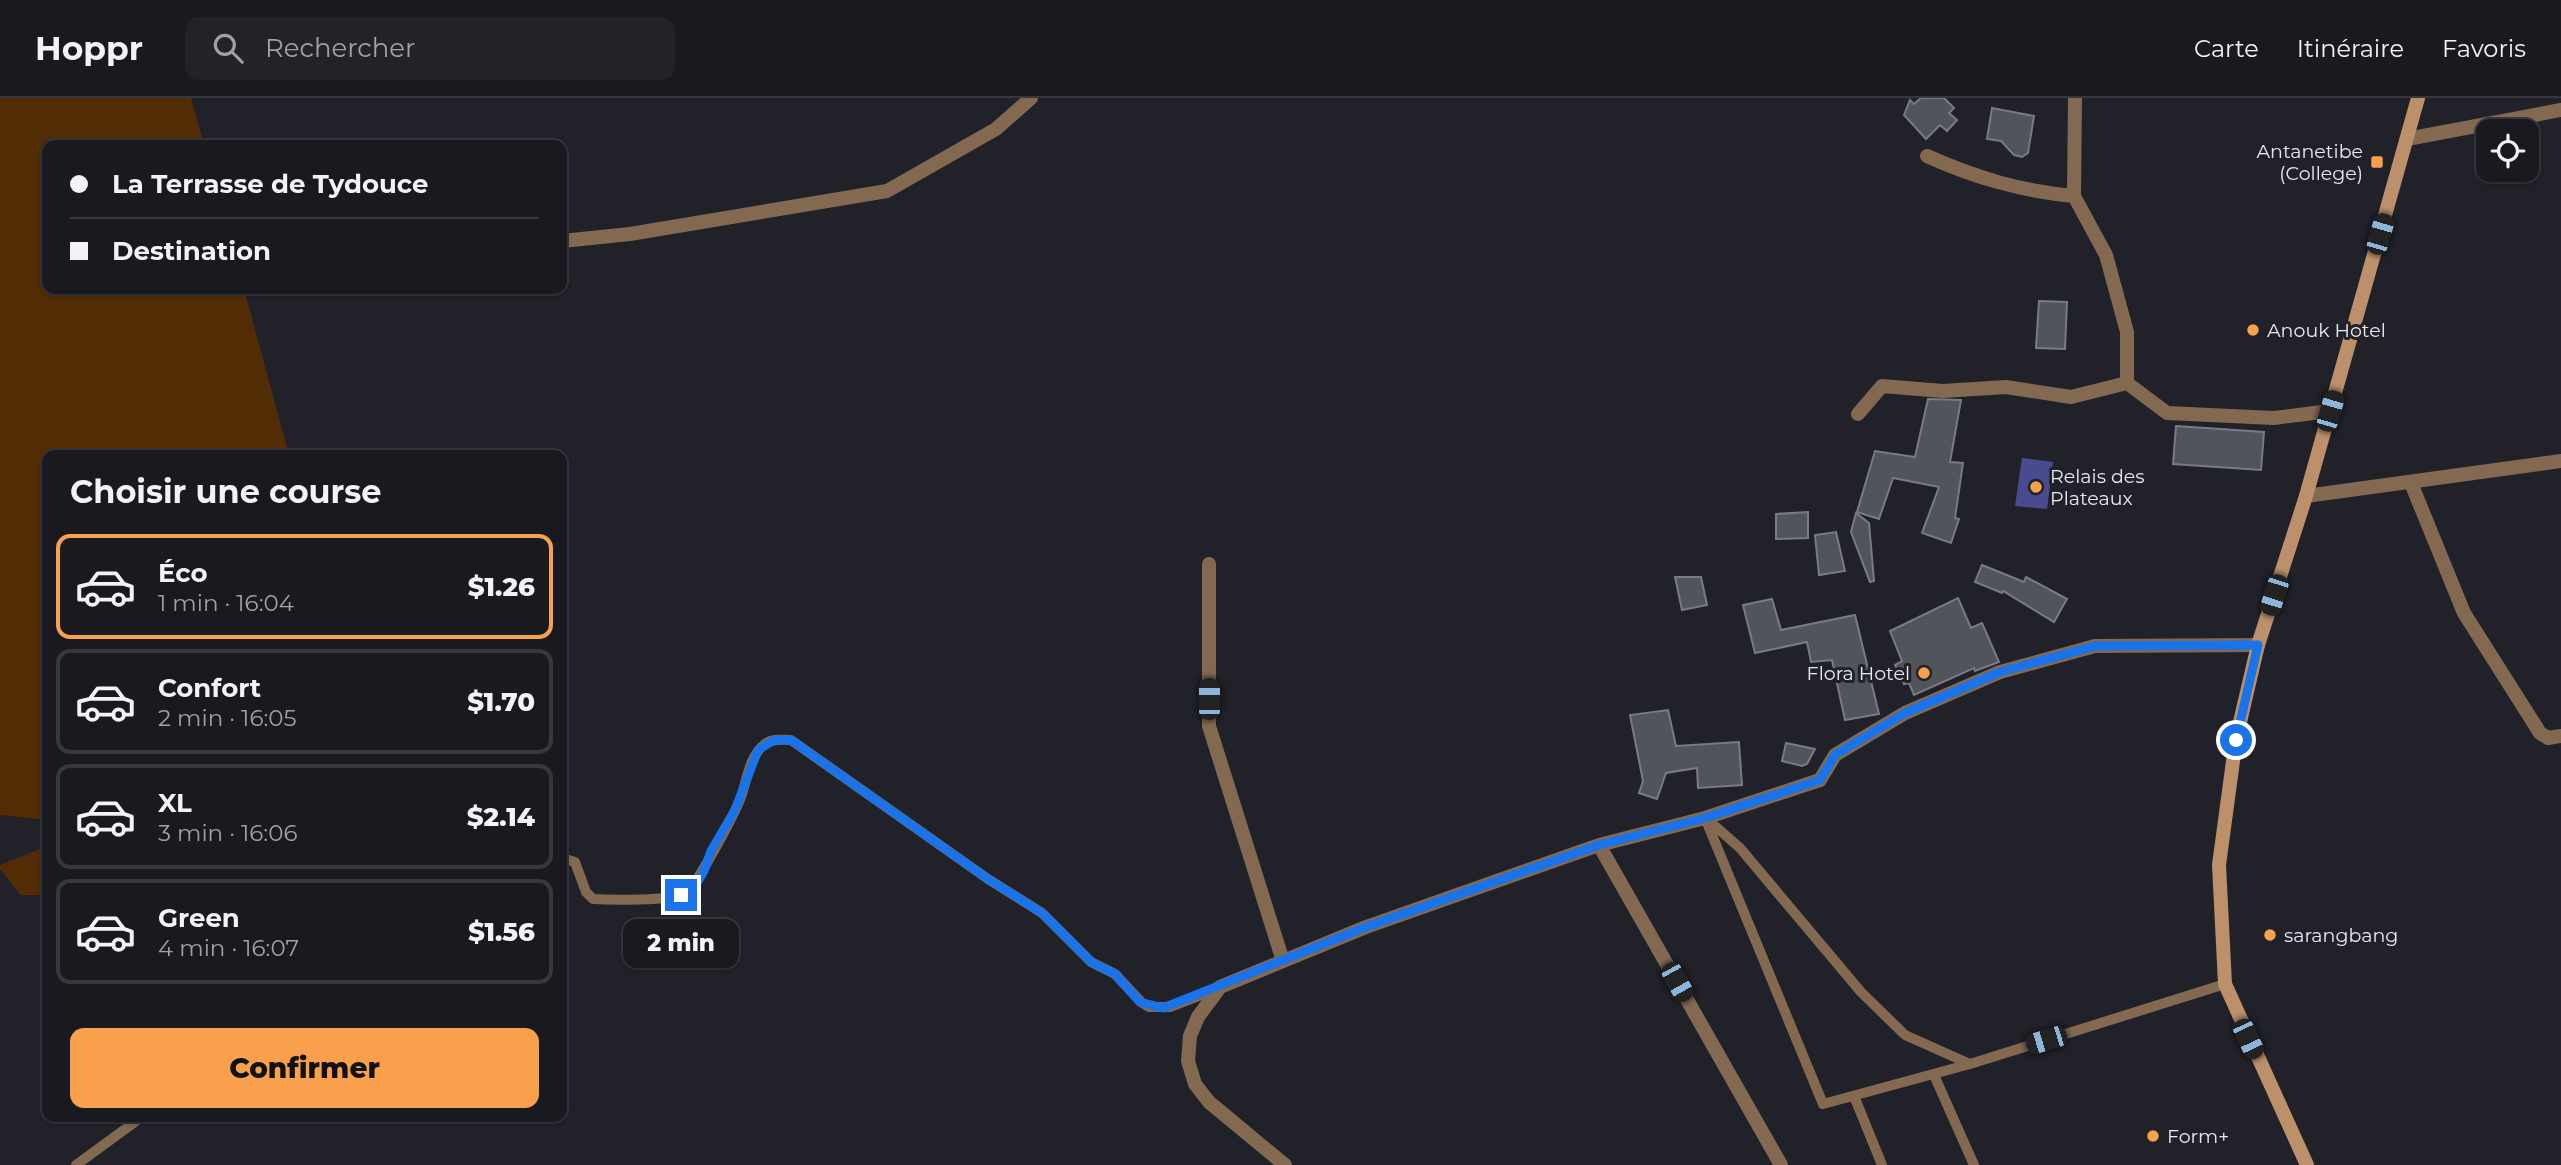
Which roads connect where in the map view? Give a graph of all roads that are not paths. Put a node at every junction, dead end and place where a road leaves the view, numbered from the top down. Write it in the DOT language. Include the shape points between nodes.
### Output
graph roads {
  1 [pos="1031,98"];
  2 [pos="2075,98"];
  3 [pos="2418,98"];
  4 [pos="2561,110"];
  5 [pos="2407,139"];
  6 [pos="1927,156"];
  7 [pos="2074,195"];
  8 [pos="567,240"];
  9 [pos="2127,383"];
  10 [pos="2330,411"];
  11 [pos="1858,414"];
  12 [pos="2561,461"];
  13 [pos="2411,483"];
  14 [pos="2306,496"];
  15 [pos="1209,564"];
  16 [pos="2258,645"];
  17 [pos="2561,736"];
  18 [pos="1705,818"];
  19 [pos="1599,845"];
  20 [pos="567,860"];
  21 [pos="1283,961"];
  22 [pos="2225,984"];
  23 [pos="1220,987"];
  24 [pos="1970,1064"];
  25 [pos="1934,1075"];
  26 [pos="1854,1096"];
  27 [pos="135,1122"];
  28 [pos="76,1165"];
  29 [pos="1285,1165"];
  30 [pos="1781,1165"];
  31 [pos="1882,1165"];
  32 [pos="1974,1165"];
  33 [pos="2307,1165"];
  1 -- 8 [label="street" via="996,129 887,191"];
  2 -- 7 [label="street"];
  3 -- 5 [label="main road"];
  4 -- 5 [label="street"];
  5 -- 10 [label="main road"];
  6 -- 7 [label="street" via="1972,176 2029,192"];
  7 -- 9 [label="street" via="2106,254 2127,332"];
  9 -- 10 [label="street" via="2166,413 2274,418"];
  9 -- 11 [label="street" via="2071,397 2006,387 1943,391 1882,386"];
  10 -- 14 [label="main road"];
  12 -- 13 [label="street"];
  13 -- 14 [label="street"];
  13 -- 17 [label="street" via="2464,613 2540,733 2548,738"];
  14 -- 16 [label="main road"];
  15 -- 21 [label="street" via="1209,726"];
  16 -- 18 [label="street" via="2095,646 2000,672 1905,713 1835,755 1820,780"];
  16 -- 22 [label="main road" via="2236,740 2219,865"];
  18 -- 19 [label="street"];
  18 -- 24 [label="lane" via="1740,848 1860,992 1905,1035"];
  18 -- 26 [label="lane" via="1823,1104"];
  19 -- 21 [label="street"];
  19 -- 30 [label="street"];
  20 -- 23 [label="lane" via="575,862 593,899 681,895 704,871 758,750 774,740 791,740 1042,913 1091,962 1115,974 1140,1002 1170,1007"];
  21 -- 23 [label="street"];
  22 -- 24 [label="lane"];
  22 -- 33 [label="main road"];
  23 -- 29 [label="street" via="1198,1017 1191,1036 1188,1061 1195,1084 1209,1102"];
  24 -- 25 [label="lane"];
  25 -- 26 [label="lane"];
  25 -- 32 [label="lane"];
  26 -- 31 [label="lane"];
  27 -- 28 [label="lane"];
}
